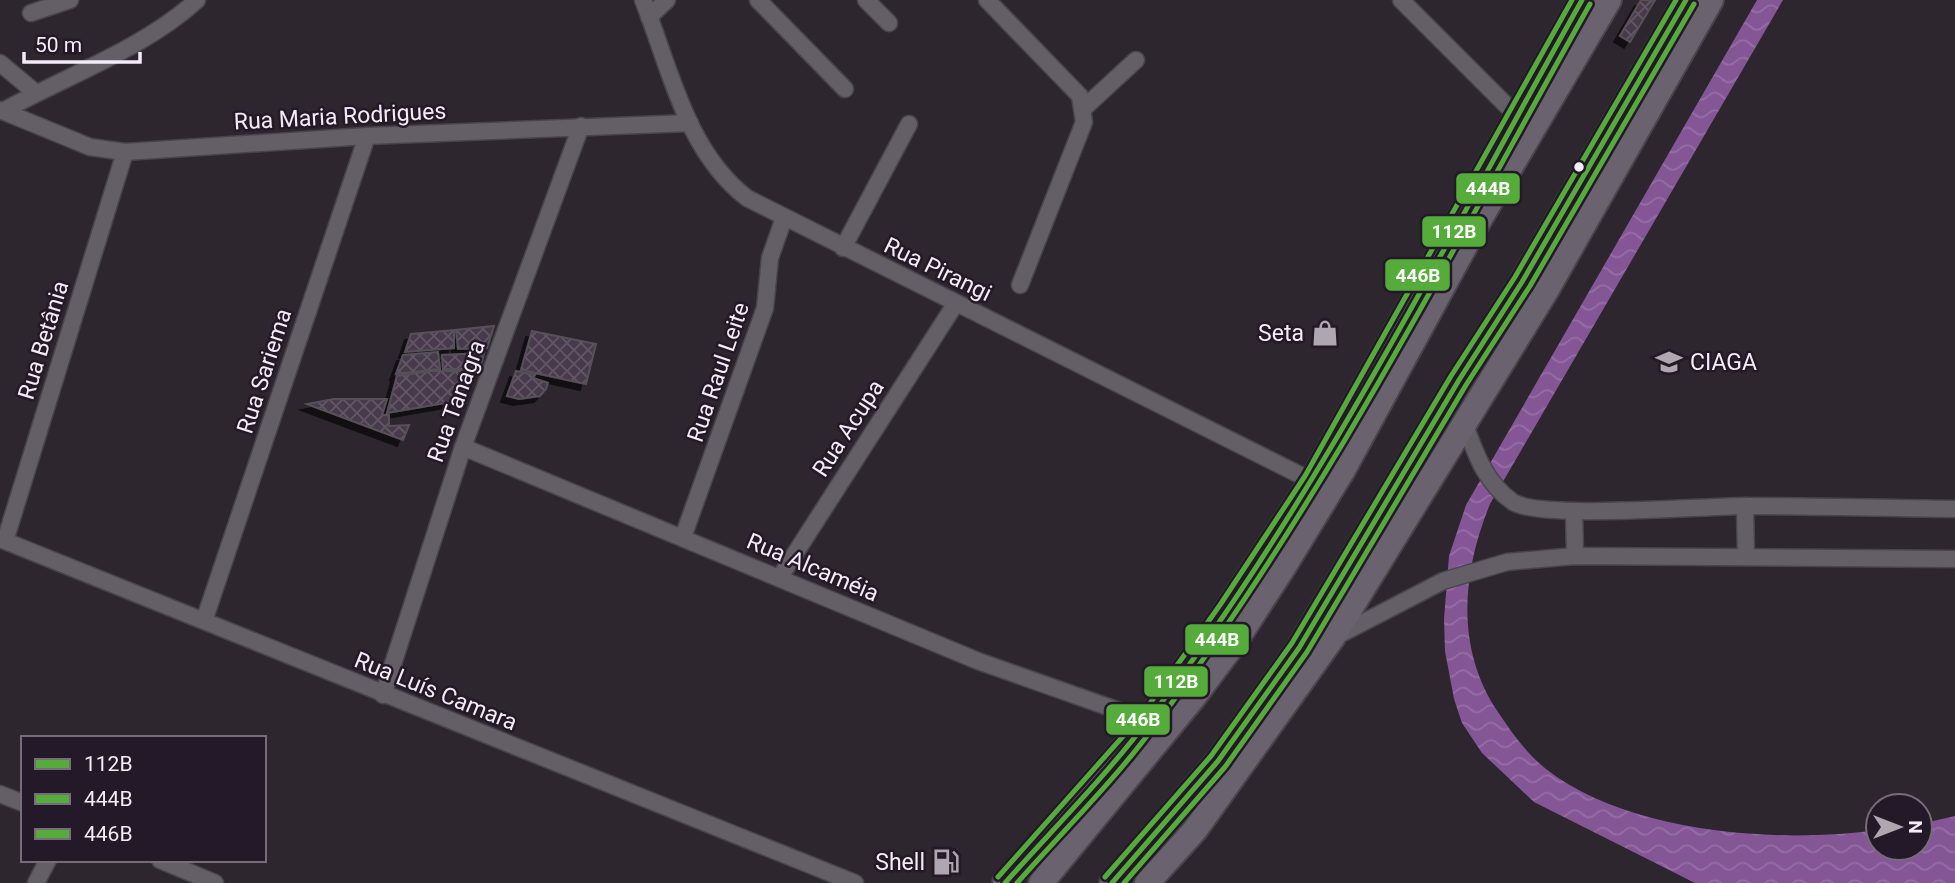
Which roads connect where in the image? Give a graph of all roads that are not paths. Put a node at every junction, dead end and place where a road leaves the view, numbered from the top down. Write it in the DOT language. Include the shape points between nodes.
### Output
graph roads {
  1 [pos="69,0"];
  2 [pos="197,0"];
  3 [pos="643,0"];
  4 [pos="667,0"];
  5 [pos="758,0"];
  6 [pos="866,0"];
  7 [pos="988,0"];
  8 [pos="1401,0"];
  9 [pos="1582,0"];
  10 [pos="1609,0"];
  11 [pos="1686,0"];
  12 [pos="1711,0"];
  13 [pos="31,13"];
  14 [pos="649,17"];
  15 [pos="889,23"];
  16 [pos="1136,60"];
  17 [pos="0,63"];
  18 [pos="845,89"];
  19 [pos="36,93"];
  20 [pos="1084,108"];
  21 [pos="1,110"];
  22 [pos="1517,116"];
  23 [pos="690,123"];
  24 [pos="909,124"];
  25 [pos="581,126"];
  26 [pos="367,136"];
  27 [pos="125,152"];
  28 [pos="784,218"];
  29 [pos="843,248"];
  30 [pos="1020,285"];
  31 [pos="956,303"];
  32 [pos="1464,422"];
  33 [pos="463,446"];
  34 [pos="1312,481"];
  35 [pos="1745,506"];
  36 [pos="1955,509"];
  37 [pos="1574,511"];
  38 [pos="684,537"];
  39 [pos="2,540"];
  40 [pos="1575,556"];
  41 [pos="1746,556"];
  42 [pos="1955,559"];
  43 [pos="780,577"];
  44 [pos="204,621"];
  45 [pos="1333,638"];
  46 [pos="383,695"];
  47 [pos="1148,721"];
  48 [pos="0,794"];
  49 [pos="21,802"];
  50 [pos="47,862"];
  51 [pos="165,862"];
  52 [pos="36,883"];
  53 [pos="215,883"];
  54 [pos="855,883"];
  55 [pos="1004,883"];
  56 [pos="1021,883"];
  57 [pos="1041,883"];
  58 [pos="1112,883"];
  59 [pos="1147,883"];
  1 -- 13 [label="street"];
  2 -- 19 [label="street" via="140,41"];
  3 -- 14 [label="street, Rua Pirangi"];
  4 -- 14 [label="street"];
  5 -- 18 [label="street"];
  6 -- 15 [label="street"];
  7 -- 20 [label="street" via="1073,88"];
  8 -- 22 [label="street"];
  9 -- 22 [label="highway"];
  10 -- 57 [label="highway" via="1478,224 1356,448 1283,568 1193,698"];
  11 -- 58 [label="highway" via="1522,282 1299,648 1218,761"];
  12 -- 32 [label="highway" via="1546,291"];
  14 -- 23 [label="street, Rua Pirangi"];
  16 -- 20 [label="street"];
  17 -- 19 [label="street"];
  19 -- 21 [label="street"];
  20 -- 30 [label="street" via="1084,122"];
  21 -- 27 [label="street, Rua Maria Rodrigues" via="90,147"];
  22 -- 34 [label="highway"];
  23 -- 25 [label="street, Rua Maria Rodrigues"];
  23 -- 28 [label="street, Rua Pirangi" via="700,146 729,184"];
  24 -- 29 [label="street"];
  25 -- 26 [label="street, Rua Maria Rodrigues"];
  25 -- 33 [label="street, Rua Tanagra"];
  26 -- 27 [label="street, Rua Maria Rodrigues"];
  26 -- 44 [label="street, Rua Sariema"];
  27 -- 39 [label="street, Rua Betânia"];
  28 -- 29 [label="street, Rua Pirangi"];
  28 -- 38 [label="street, Rua Raul Leite" via="770,258 765,309"];
  29 -- 31 [label="street, Rua Pirangi"];
  31 -- 34 [label="street, Rua Pirangi"];
  31 -- 43 [label="street, Rua Acupa"];
  32 -- 37 [label="street" via="1481,468 1515,504"];
  32 -- 45 [label="highway"];
  33 -- 38 [label="street, Rua Alcaméia"];
  33 -- 46 [label="street, Rua Tanagra"];
  34 -- 47 [label="highway"];
  35 -- 36 [label="street"];
  35 -- 37 [label="street"];
  35 -- 41 [label="street"];
  37 -- 40 [label="street"];
  38 -- 43 [label="street, Rua Alcaméia"];
  39 -- 44 [label="street, Rua Luís Camara"];
  40 -- 41 [label="street"];
  40 -- 45 [label="street" via="1516,561 1443,581"];
  41 -- 42 [label="street"];
  43 -- 47 [label="street, Rua Alcaméia" via="978,662"];
  44 -- 46 [label="street, Rua Luís Camara"];
  45 -- 59 [label="highway" via="1195,830"];
  46 -- 54 [label="street, Rua Luís Camara"];
  47 -- 55 [label="highway"];
  47 -- 56 [label="highway" via="1107,786"];
  48 -- 49 [label="street"];
  50 -- 52 [label="street"];
  51 -- 53 [label="street"];
}
